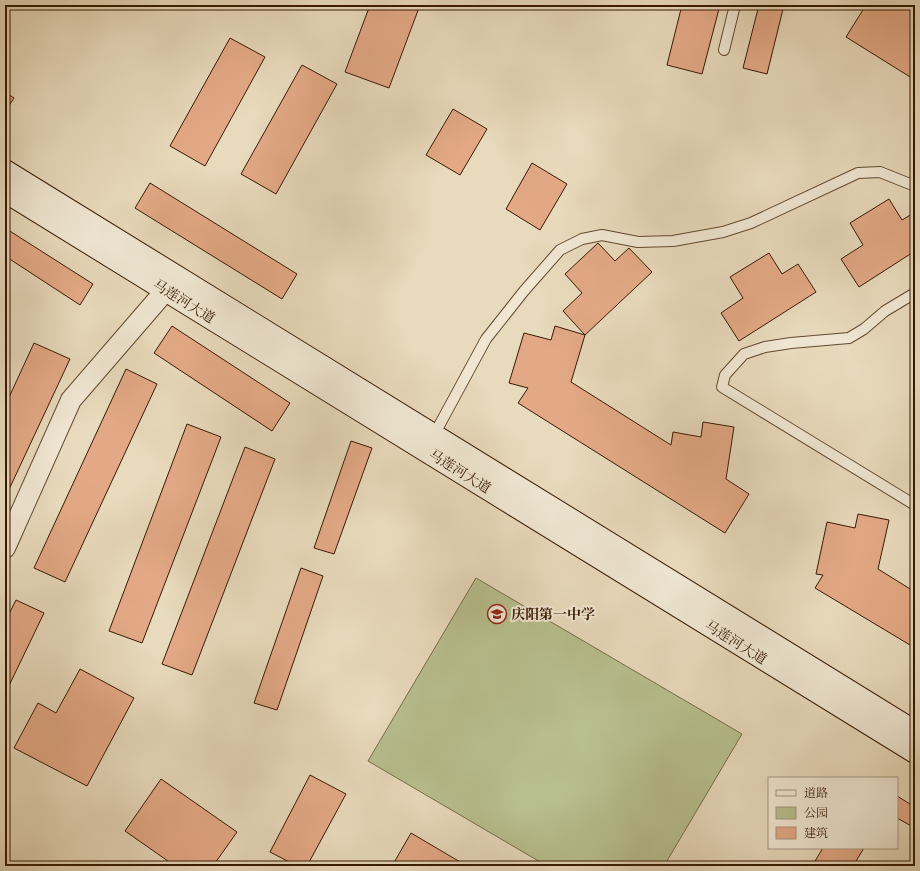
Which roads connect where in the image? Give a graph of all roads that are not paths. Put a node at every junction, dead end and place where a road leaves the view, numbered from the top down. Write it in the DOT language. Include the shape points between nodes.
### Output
graph roads {
  1 [pos="735,5"];
  2 [pos="724,50"];
  3 [pos="5,171"];
  4 [pos="915,186"];
  5 [pos="5,191"];
  6 [pos="166,290"];
  7 [pos="915,294"];
  8 [pos="434,435"];
  9 [pos="915,505"];
  10 [pos="5,548"];
  11 [pos="915,732"];
  12 [pos="915,752"];
  1 -- 2 [label="lane"];
  3 -- 8 [label="street, 马莲河大道"];
  4 -- 8 [label="lane" via="880,172 858,173 751,223 723,232 673,241 638,242 602,235 582,239 560,250 486,340"];
  5 -- 6 [label="street, 马莲河大道"];
  6 -- 10 [label="street" via="72,400"];
  6 -- 12 [label="street, 马莲河大道"];
  7 -- 9 [label="lane" via="885,311 849,338 791,343 765,347 744,354 725,375 722,387"];
  8 -- 11 [label="street, 马莲河大道"];
}
